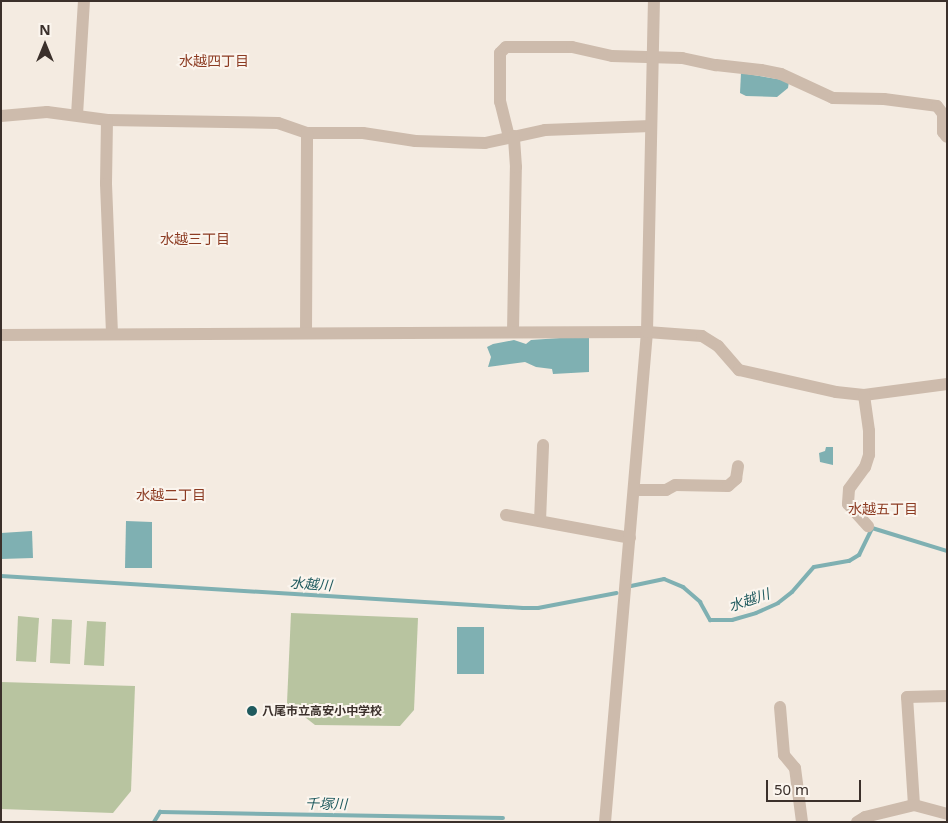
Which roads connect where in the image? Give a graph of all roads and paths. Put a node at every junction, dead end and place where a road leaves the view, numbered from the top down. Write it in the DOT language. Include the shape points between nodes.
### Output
graph roads {
  1 [pos="84,1"];
  2 [pos="654,1"];
  3 [pos="652,57"];
  4 [pos="78,115"];
  5 [pos="1,116"];
  6 [pos="107,120"];
  7 [pos="651,126"];
  8 [pos="307,133"];
  9 [pos="512,136"];
  10 [pos="947,137"];
  11 [pos="513,332"];
  12 [pos="647,332"];
  13 [pos="306,333"];
  14 [pos="112,334"];
  15 [pos="1,335"];
  16 [pos="947,384"];
  17 [pos="864,395"];
  18 [pos="543,445"];
  19 [pos="738,466"];
  20 [pos="634,490"];
  21 [pos="506,515"];
  22 [pos="540,522"];
  23 [pos="868,526"];
  24 [pos="630,538"];
  25 [pos="947,696"];
  26 [pos="780,707"];
  27 [pos="914,805"];
  28 [pos="947,814"];
  29 [pos="605,822"];
  30 [pos="802,822"];
  31 [pos="857,822"];
  1 -- 4 [label="street"];
  2 -- 3 [label="street"];
  3 -- 7 [label="street"];
  3 -- 9 [label="street" via="612,56 572,47 506,47 500,53 500,102"];
  3 -- 10 [label="street" via="682,58 781,74 833,98 884,99 937,106 943,114 943,132"];
  4 -- 5 [label="street" via="47,112"];
  4 -- 6 [label="street"];
  6 -- 8 [label="street" via="278,123"];
  6 -- 14 [label="street"];
  7 -- 9 [label="street" via="545,130"];
  7 -- 12 [label="street"];
  8 -- 9 [label="street" via="485,143"];
  8 -- 13 [label="street"];
  9 -- 11 [label="street" via="516,167"];
  11 -- 12 [label="street"];
  11 -- 13 [label="street"];
  12 -- 17 [label="street" via="702,336 718,346 739,370 836,392"];
  12 -- 20 [label="street"];
  13 -- 14 [label="street"];
  14 -- 15 [label="street"];
  16 -- 17 [label="street"];
  17 -- 23 [label="street" via="869,454 849,489 848,504"];
  18 -- 22 [label="street"];
  19 -- 20 [label="street" via="736,479 728,486 675,485 666,490"];
  20 -- 24 [label="street"];
  21 -- 22 [label="street"];
  22 -- 24 [label="street"];
  24 -- 29 [label="street"];
  25 -- 27 [label="street" via="907,697"];
  26 -- 30 [label="street" via="784,755 795,768"];
  27 -- 28 [label="street"];
  27 -- 31 [label="street" via="865,817"];
}
